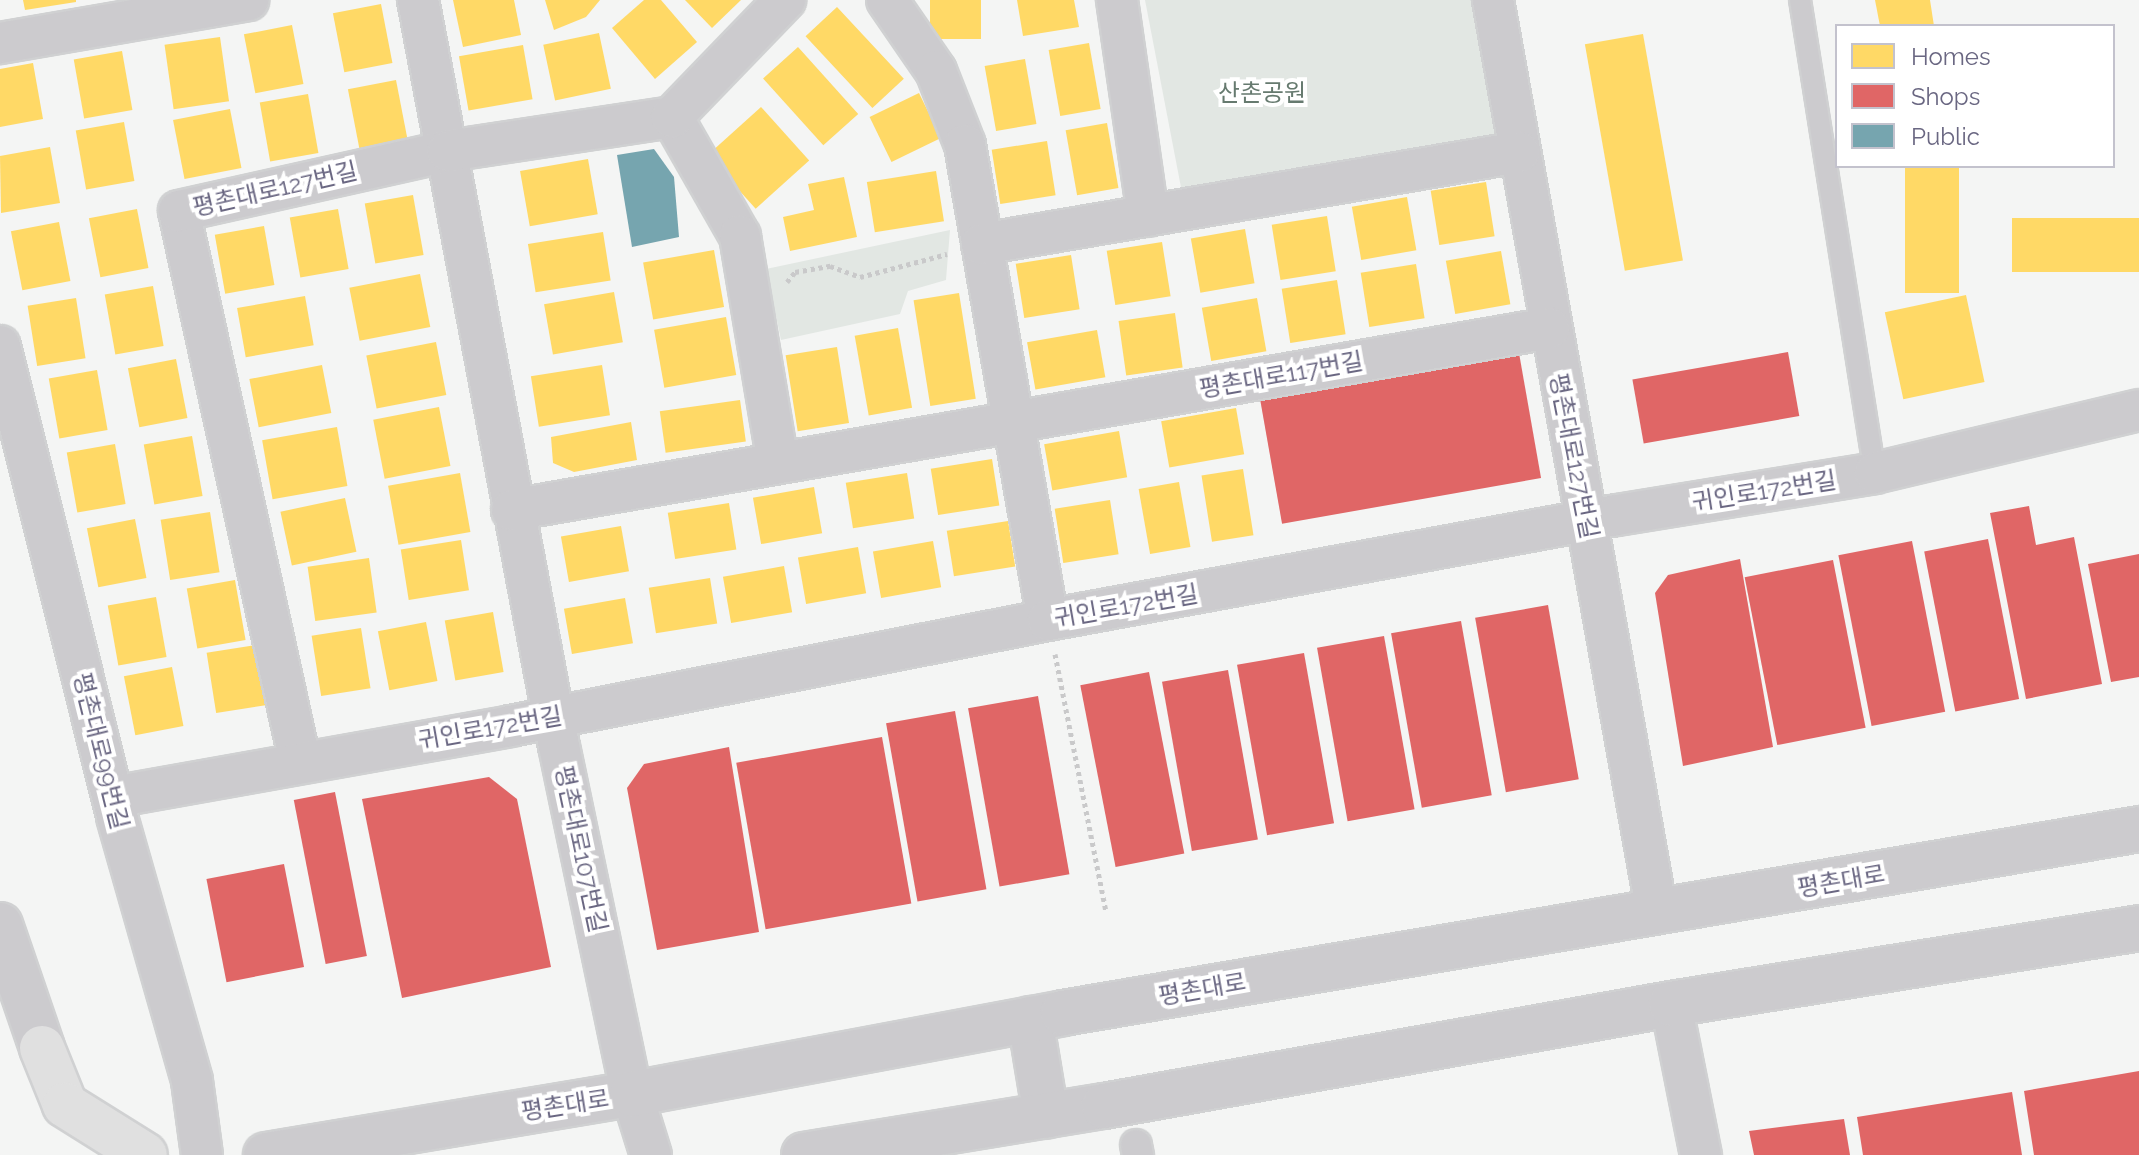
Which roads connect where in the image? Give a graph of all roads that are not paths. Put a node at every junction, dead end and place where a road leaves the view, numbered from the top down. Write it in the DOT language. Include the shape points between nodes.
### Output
graph roads {
  1 [pos="248,0"];
  2 [pos="418,0"];
  3 [pos="785,0"];
  4 [pos="887,0"];
  5 [pos="1117,0"];
  6 [pos="1493,0"];
  7 [pos="1800,0"];
  8 [pos="0,43"];
  9 [pos="672,117"];
  10 [pos="448,151"];
  11 [pos="1519,152"];
  12 [pos="1148,216"];
  13 [pos="982,244"];
  14 [pos="1549,328"];
  15 [pos="0,346"];
  16 [pos="2139,410"];
  17 [pos="1013,422"];
  18 [pos="778,463"];
  19 [pos="1875,473"];
  20 [pos="512,510"];
  21 [pos="1587,522"];
  22 [pos="1048,620"];
  23 [pos="553,717"];
  24 [pos="300,761"];
  25 [pos="113,797"];
  26 [pos="2139,829"];
  27 [pos="1657,912"];
  28 [pos="0,925"];
  29 [pos="2139,928"];
  30 [pos="1671,1004"];
  31 [pos="1030,1019"];
  32 [pos="42,1048"];
  33 [pos="632,1094"];
  34 [pos="1046,1116"];
  35 [pos="145,1155"];
  36 [pos="202,1155"];
  37 [pos="266,1155"];
  38 [pos="651,1155"];
  39 [pos="804,1155"];
  40 [pos="1701,1155"];
  1 -- 8 [label="street"];
  2 -- 10 [label="street, 평촌대로107번길"];
  3 -- 9 [label="street"];
  4 -- 13 [label="street" via="936,71 961,133"];
  5 -- 12 [label="street"];
  6 -- 11 [label="street, 평촌대로127번길"];
  7 -- 19 [label="lane"];
  9 -- 10 [label="street, 평촌대로127번길"];
  9 -- 18 [label="street" via="740,236"];
  10 -- 20 [label="street, 평촌대로107번길"];
  10 -- 24 [label="street, 평촌대로127번길" via="179,211"];
  11 -- 12 [label="street"];
  11 -- 14 [label="street, 평촌대로127번길"];
  12 -- 13 [label="street"];
  13 -- 17 [label="street"];
  14 -- 17 [label="street, 평촌대로117번길"];
  14 -- 21 [label="street, 평촌대로127번길"];
  15 -- 25 [label="street, 평촌대로99번길"];
  16 -- 19 [label="street, 귀인로172번길"];
  17 -- 18 [label="street"];
  17 -- 22 [label="street"];
  18 -- 20 [label="street"];
  19 -- 21 [label="street, 귀인로172번길"];
  20 -- 23 [label="street, 평촌대로107번길"];
  21 -- 22 [label="street, 귀인로172번길"];
  21 -- 27 [label="street, 평촌대로127번길"];
  22 -- 23 [label="street, 귀인로172번길"];
  23 -- 24 [label="street, 귀인로172번길"];
  23 -- 33 [label="street, 평촌대로107번길"];
  24 -- 25 [label="street, 귀인로172번길"];
  25 -- 36 [label="street, 평촌대로99번길" via="192,1081"];
  26 -- 27 [label="street, 평촌대로"];
  27 -- 31 [label="street, 평촌대로"];
  28 -- 32 [label="street"];
  29 -- 30 [label="street"];
  30 -- 34 [label="street"];
  30 -- 40 [label="street"];
  31 -- 33 [label="street, 평촌대로"];
  31 -- 34 [label="street"];
  32 -- 35 [label="main road" via="65,1105"];
  33 -- 37 [label="street, 평촌대로"];
  33 -- 38 [label="street, 평촌대로107번길"];
  34 -- 39 [label="street"];
}
